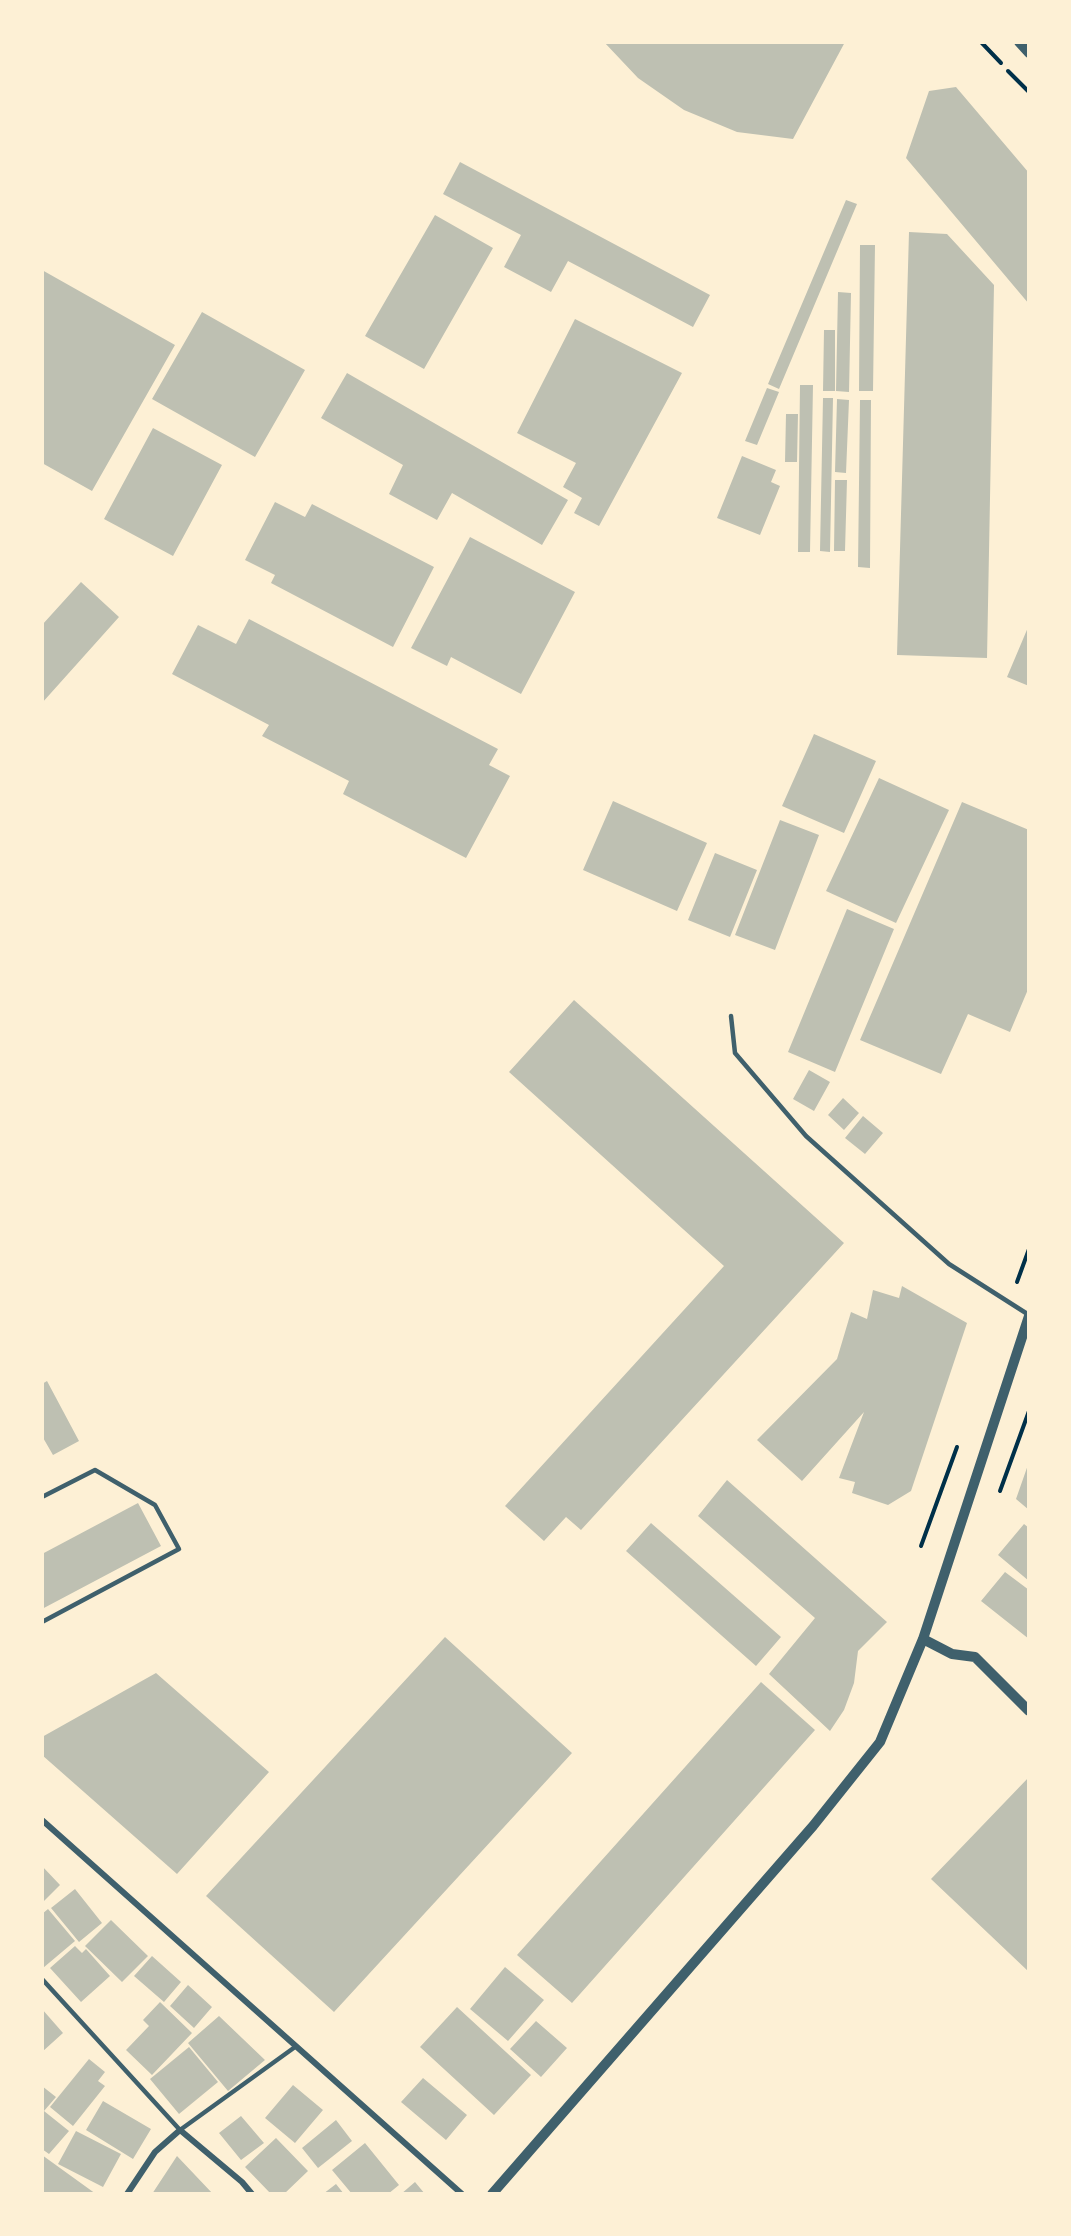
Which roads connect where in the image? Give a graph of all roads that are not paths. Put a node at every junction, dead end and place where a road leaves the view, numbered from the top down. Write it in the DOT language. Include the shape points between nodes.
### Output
graph roads {
  1 [pos="1019,42"];
  2 [pos="1029,52"];
  3 [pos="731,1016"];
  4 [pos="1029,1316"];
  5 [pos="42,1497"];
  6 [pos="42,1622"];
  7 [pos="923,1640"];
  8 [pos="1029,1711"];
  9 [pos="42,1820"];
  10 [pos="42,1979"];
  11 [pos="295,2047"];
  12 [pos="180,2130"];
  13 [pos="127,2194"];
  14 [pos="252,2194"];
  15 [pos="462,2194"];
  16 [pos="492,2194"];
  1 -- 2 [label="street"];
  3 -- 4 [label="lane" via="735,1053 806,1136 949,1264"];
  4 -- 7 [label="street"];
  5 -- 6 [label="lane" via="95,1470 155,1505 179,1549"];
  7 -- 8 [label="street" via="952,1654 975,1657"];
  7 -- 16 [label="street" via="880,1742 813,1826"];
  9 -- 11 [label="street"];
  10 -- 12 [label="lane"];
  11 -- 12 [label="lane"];
  11 -- 15 [label="street"];
  12 -- 13 [label="street" via="155,2152"];
  12 -- 14 [label="street"];
}
